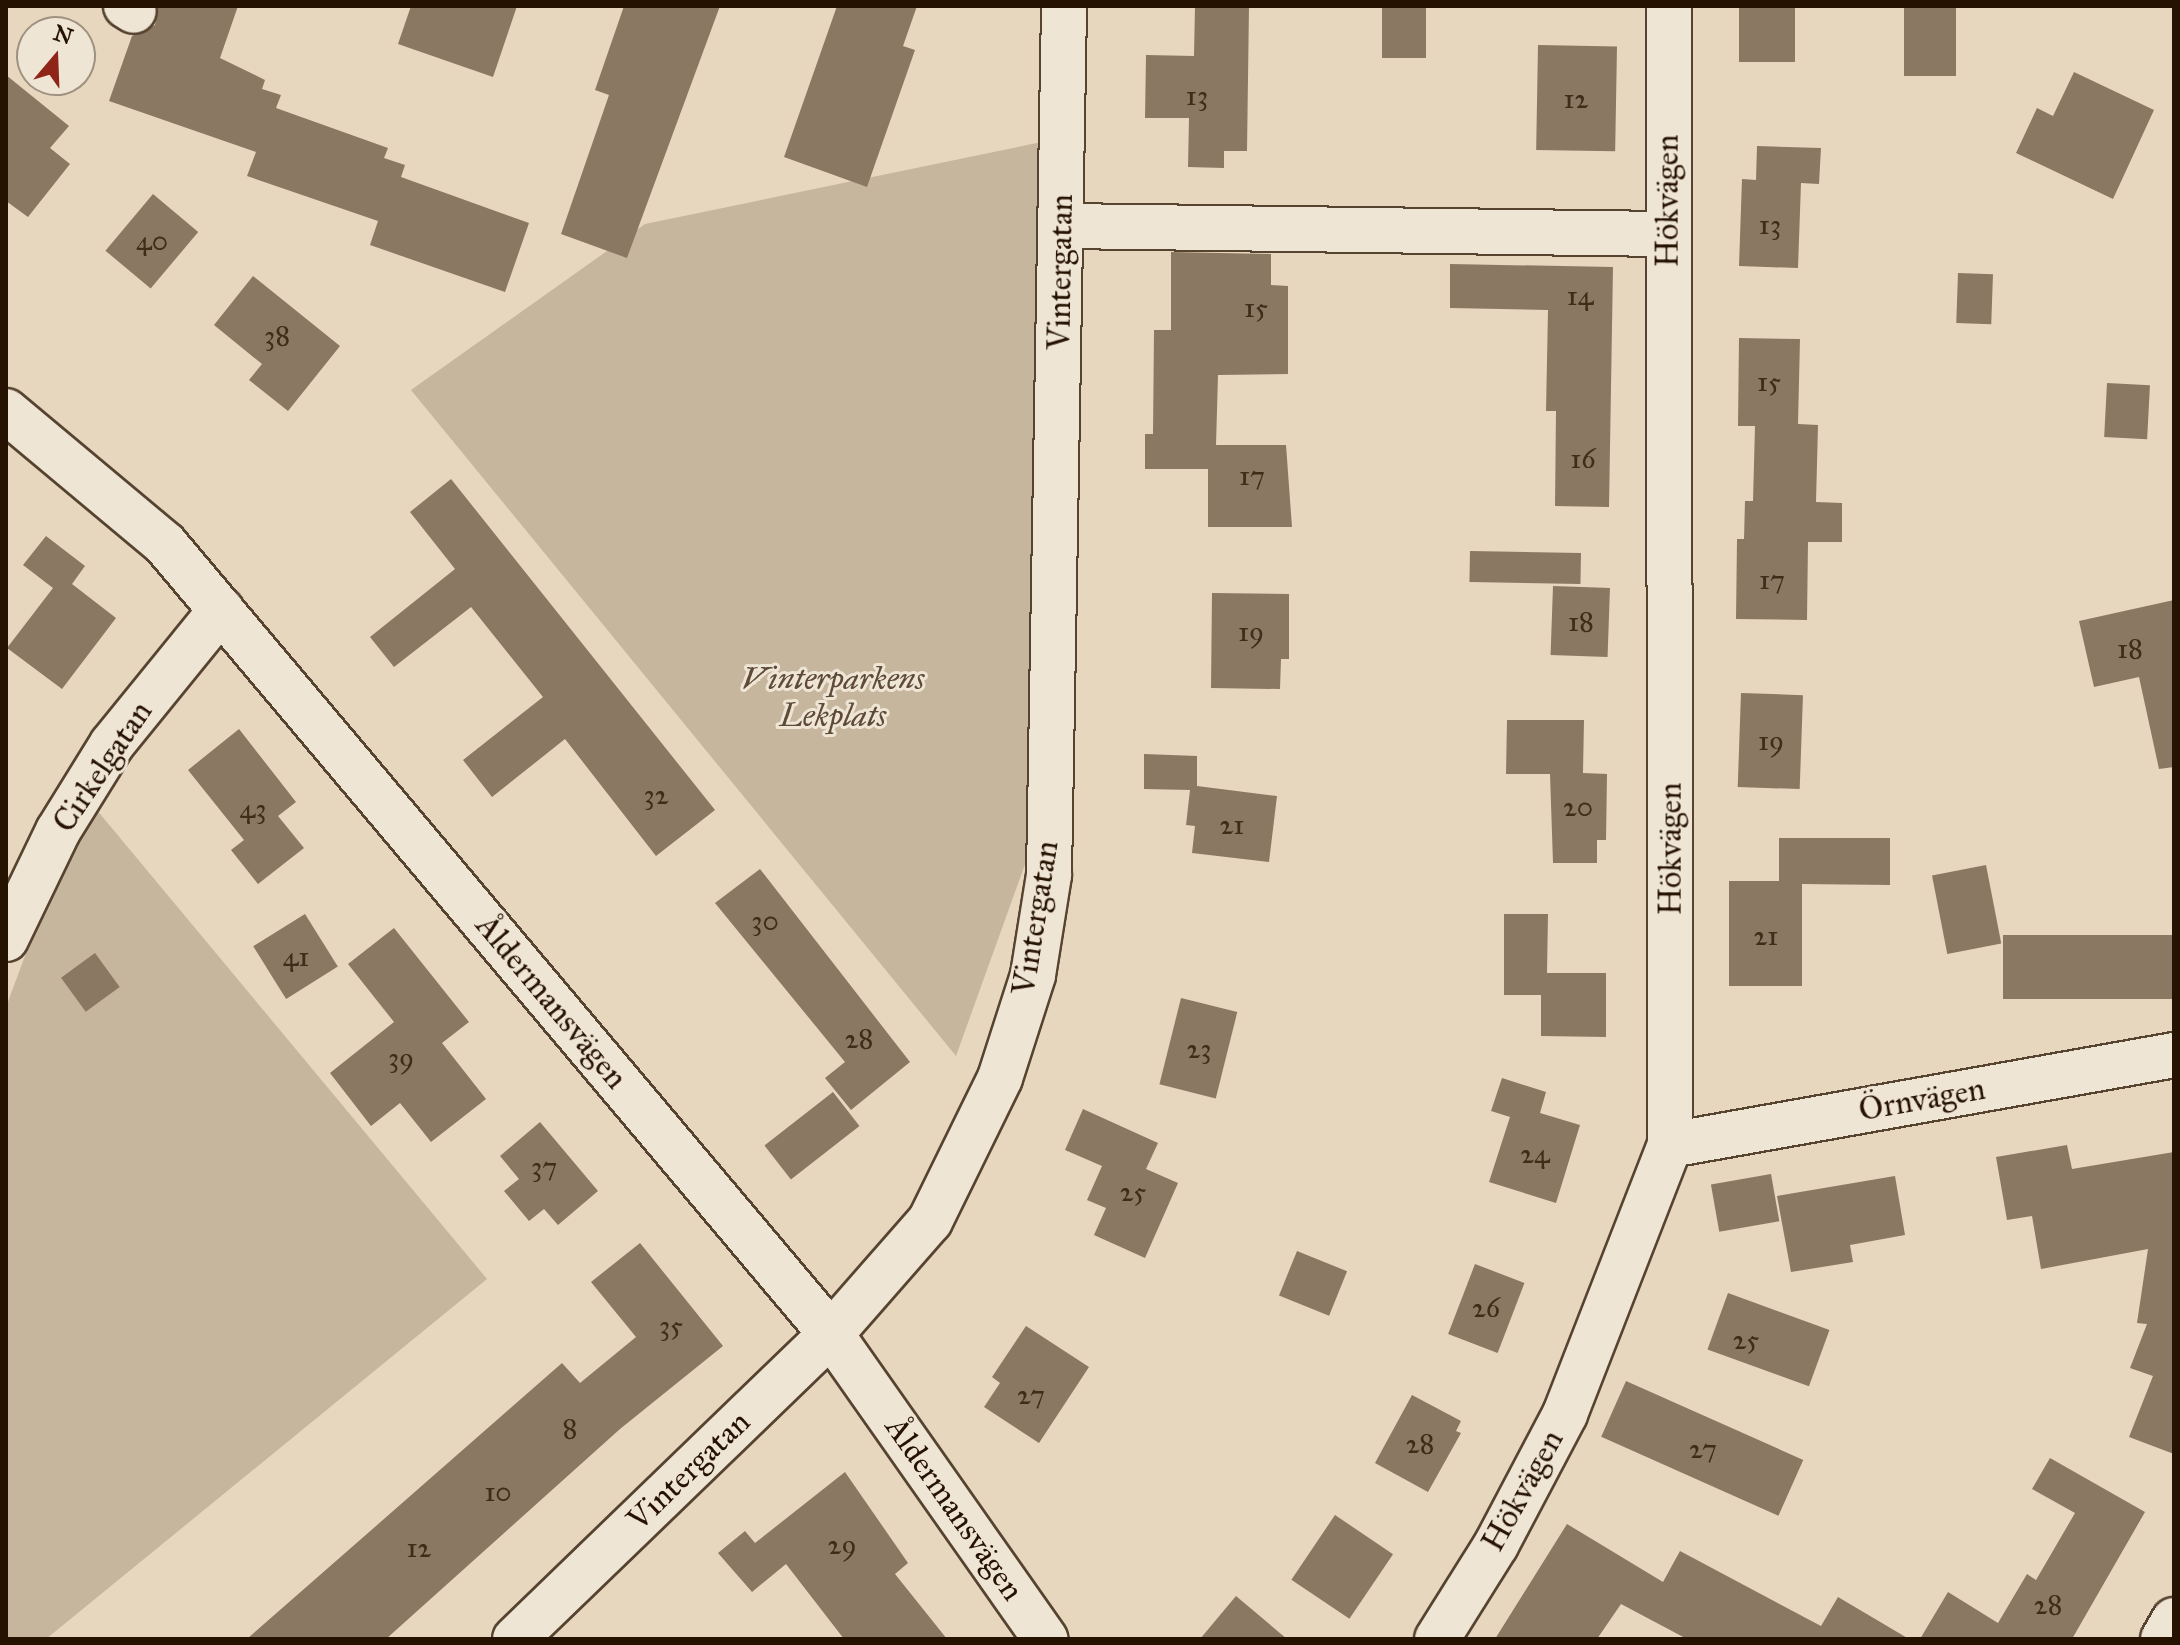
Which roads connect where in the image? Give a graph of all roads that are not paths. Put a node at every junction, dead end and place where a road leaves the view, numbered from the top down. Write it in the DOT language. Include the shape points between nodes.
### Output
graph roads {
  1 [pos="1064,6"];
  2 [pos="1669,6"];
  3 [pos="1063,226"];
  4 [pos="1668,234"];
  5 [pos="6,411"];
  6 [pos="221,610"];
  7 [pos="6,939"];
  8 [pos="2174,1055"];
  9 [pos="1670,1145"];
  10 [pos="831,1334"];
  11 [pos="2174,1620"];
  12 [pos="515,1639"];
  13 [pos="1045,1639"];
  14 [pos="1437,1639"];
  15 [pos="2163,1639"];
  1 -- 3 [label="street, Vintergatan"];
  2 -- 4 [label="street, Hökvägen"];
  3 -- 4 [label="street"];
  3 -- 10 [label="street, Vintergatan" via="1049,875 1033,975 1000,1078 930,1221"];
  4 -- 9 [label="street, Hökvägen"];
  5 -- 6 [label="street, Åldermansvägen" via="165,544"];
  6 -- 7 [label="street, Cirkelgatan" via="112,744 58,831"];
  6 -- 10 [label="street, Åldermansvägen"];
  8 -- 9 [label="street, Örnvägen"];
  9 -- 14 [label="street, Hökvägen" via="1565,1414 1496,1545"];
  10 -- 12 [label="street, Vintergatan"];
  10 -- 13 [label="street, Åldermansvägen"];
  11 -- 15 [label="street"];
}
